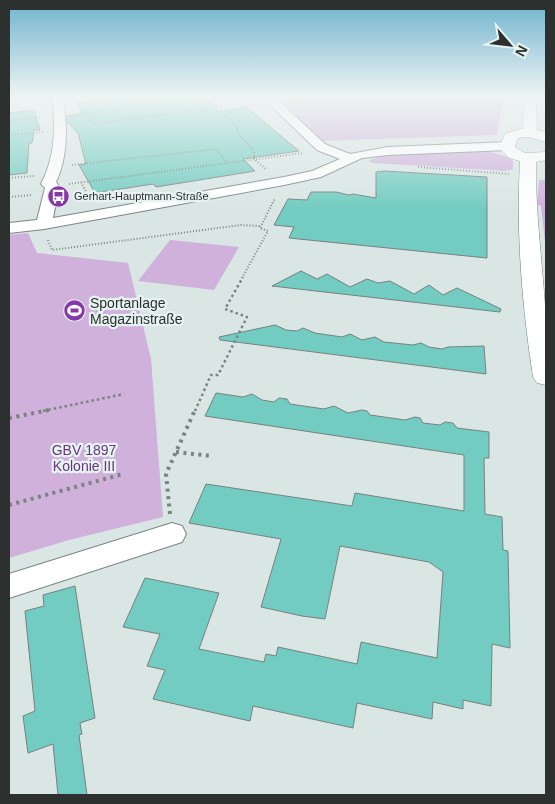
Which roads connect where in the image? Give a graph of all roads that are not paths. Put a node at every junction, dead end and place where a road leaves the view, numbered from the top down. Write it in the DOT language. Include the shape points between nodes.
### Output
graph roads {
  1 [pos="59,134"];
  2 [pos="307,134"];
  3 [pos="521,134"];
  4 [pos="532,134"];
  5 [pos="546,138"];
  6 [pos="508,146"];
  7 [pos="546,155"];
  8 [pos="528,157"];
  9 [pos="349,158"];
  10 [pos="43,224"];
  11 [pos="9,228"];
  12 [pos="546,377"];
  13 [pos="172,534"];
  14 [pos="9,586"];
  1 -- 10 [label="street" via="54,176 48,184 52,186"];
  2 -- 9 [label="street" via="326,150"];
  3 -- 6 [label="main road" via="513,134"];
  4 -- 5 [label="main road"];
  6 -- 8 [label="main road" via="511,153"];
  6 -- 9 [label="street" via="388,151"];
  7 -- 8 [label="main road"];
  8 -- 12 [label="main road" via="527,235"];
  9 -- 10 [label="street" via="316,174 284,181"];
  10 -- 11 [label="street"];
  13 -- 14 [label="street"];
}
